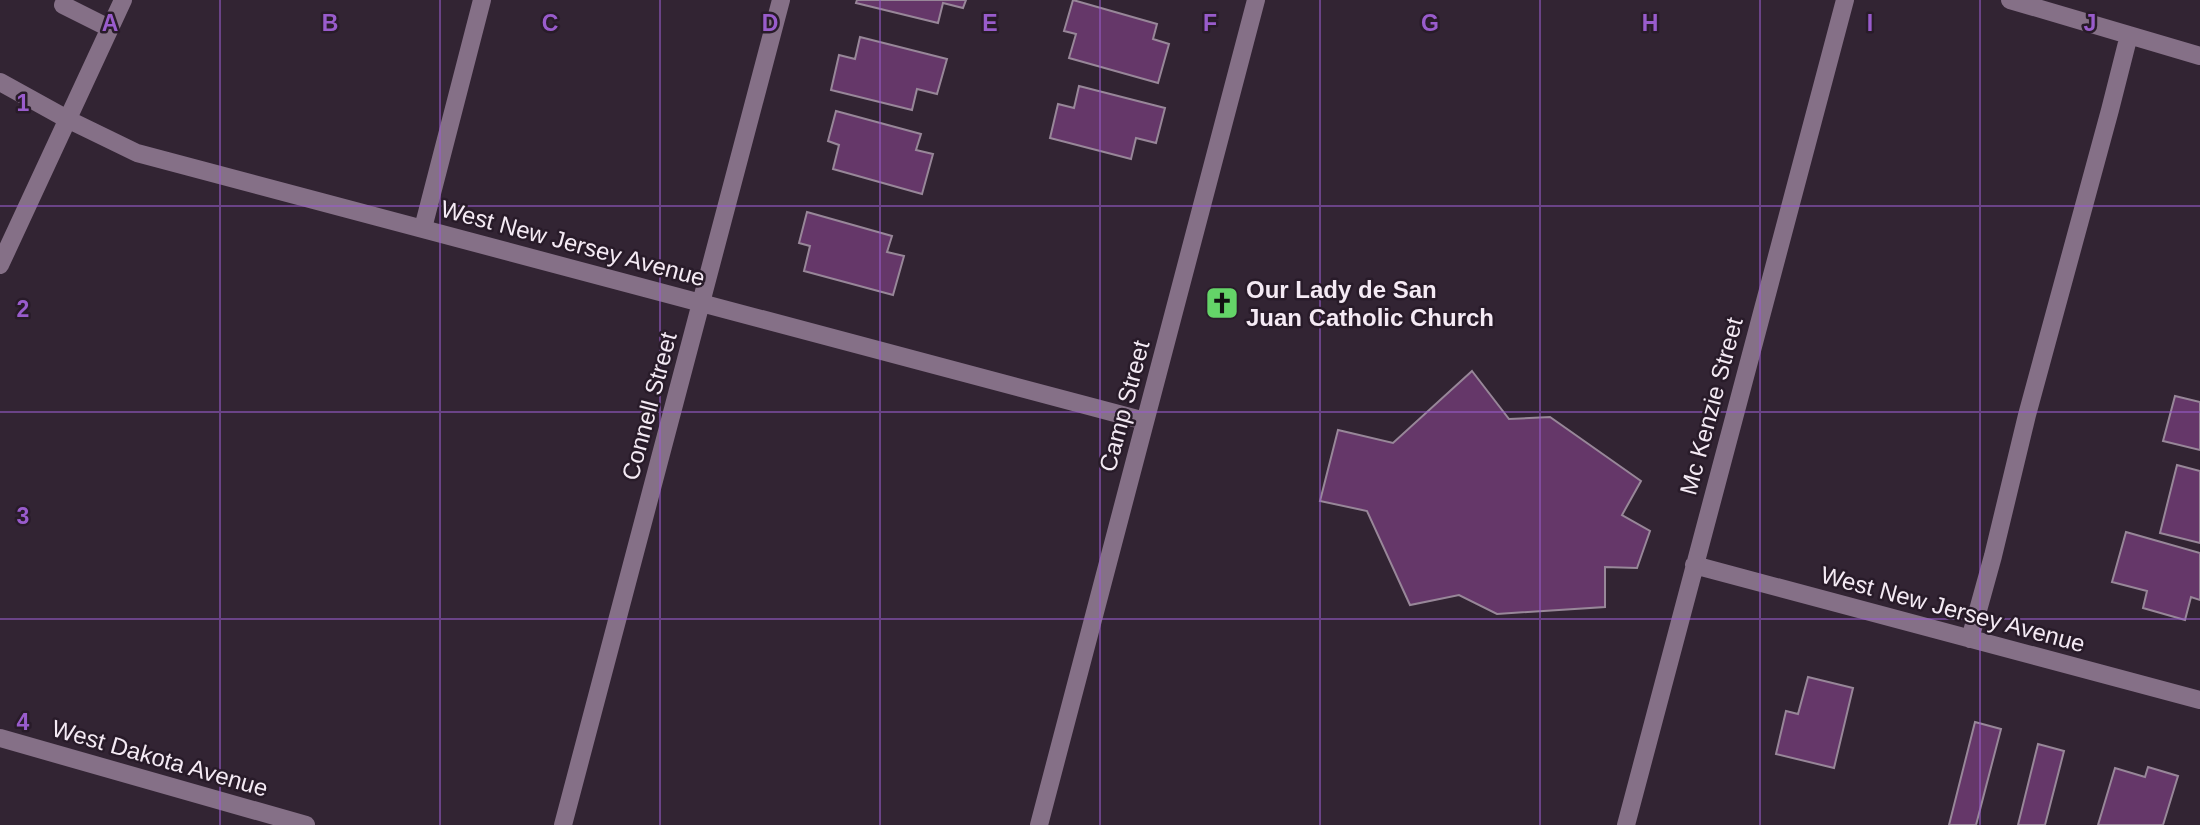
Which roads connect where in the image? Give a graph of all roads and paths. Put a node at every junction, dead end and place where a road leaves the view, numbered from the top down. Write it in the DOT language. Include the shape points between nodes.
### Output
graph roads {
  1 [pos="122,0"];
  2 [pos="482,0"];
  3 [pos="781,0"];
  4 [pos="1256,0"];
  5 [pos="1845,0"];
  6 [pos="2010,0"];
  7 [pos="60,2"];
  8 [pos="109,28"];
  9 [pos="2129,35"];
  10 [pos="2200,56"];
  11 [pos="0,82"];
  12 [pos="66,118"];
  13 [pos="423,229"];
  14 [pos="0,265"];
  15 [pos="702,302"];
  16 [pos="1145,421"];
  17 [pos="1693,565"];
  18 [pos="1969,639"];
  19 [pos="2200,700"];
  20 [pos="0,738"];
  21 [pos="306,825"];
  22 [pos="563,825"];
  23 [pos="1039,825"];
  24 [pos="1626,825"];
  1 -- 8 [label="street"];
  2 -- 13 [label="street"];
  3 -- 15 [label="street, Connell Street"];
  4 -- 16 [label="street, Camp Street"];
  5 -- 17 [label="street, Mc Kenzie Street"];
  6 -- 9 [label="street"];
  7 -- 8 [label="street"];
  8 -- 12 [label="street"];
  9 -- 10 [label="street"];
  9 -- 18 [label="street"];
  11 -- 12 [label="street, West New Jersey Avenue"];
  12 -- 13 [label="street, West New Jersey Avenue" via="137,153"];
  12 -- 14 [label="street"];
  13 -- 15 [label="street, West New Jersey Avenue"];
  15 -- 16 [label="street, West New Jersey Avenue"];
  15 -- 22 [label="street, Connell Street"];
  16 -- 23 [label="street, Camp Street"];
  17 -- 18 [label="street, West New Jersey Avenue"];
  17 -- 24 [label="street, Mc Kenzie Street"];
  18 -- 19 [label="street, West New Jersey Avenue"];
  20 -- 21 [label="street, West Dakota Avenue"];
}
